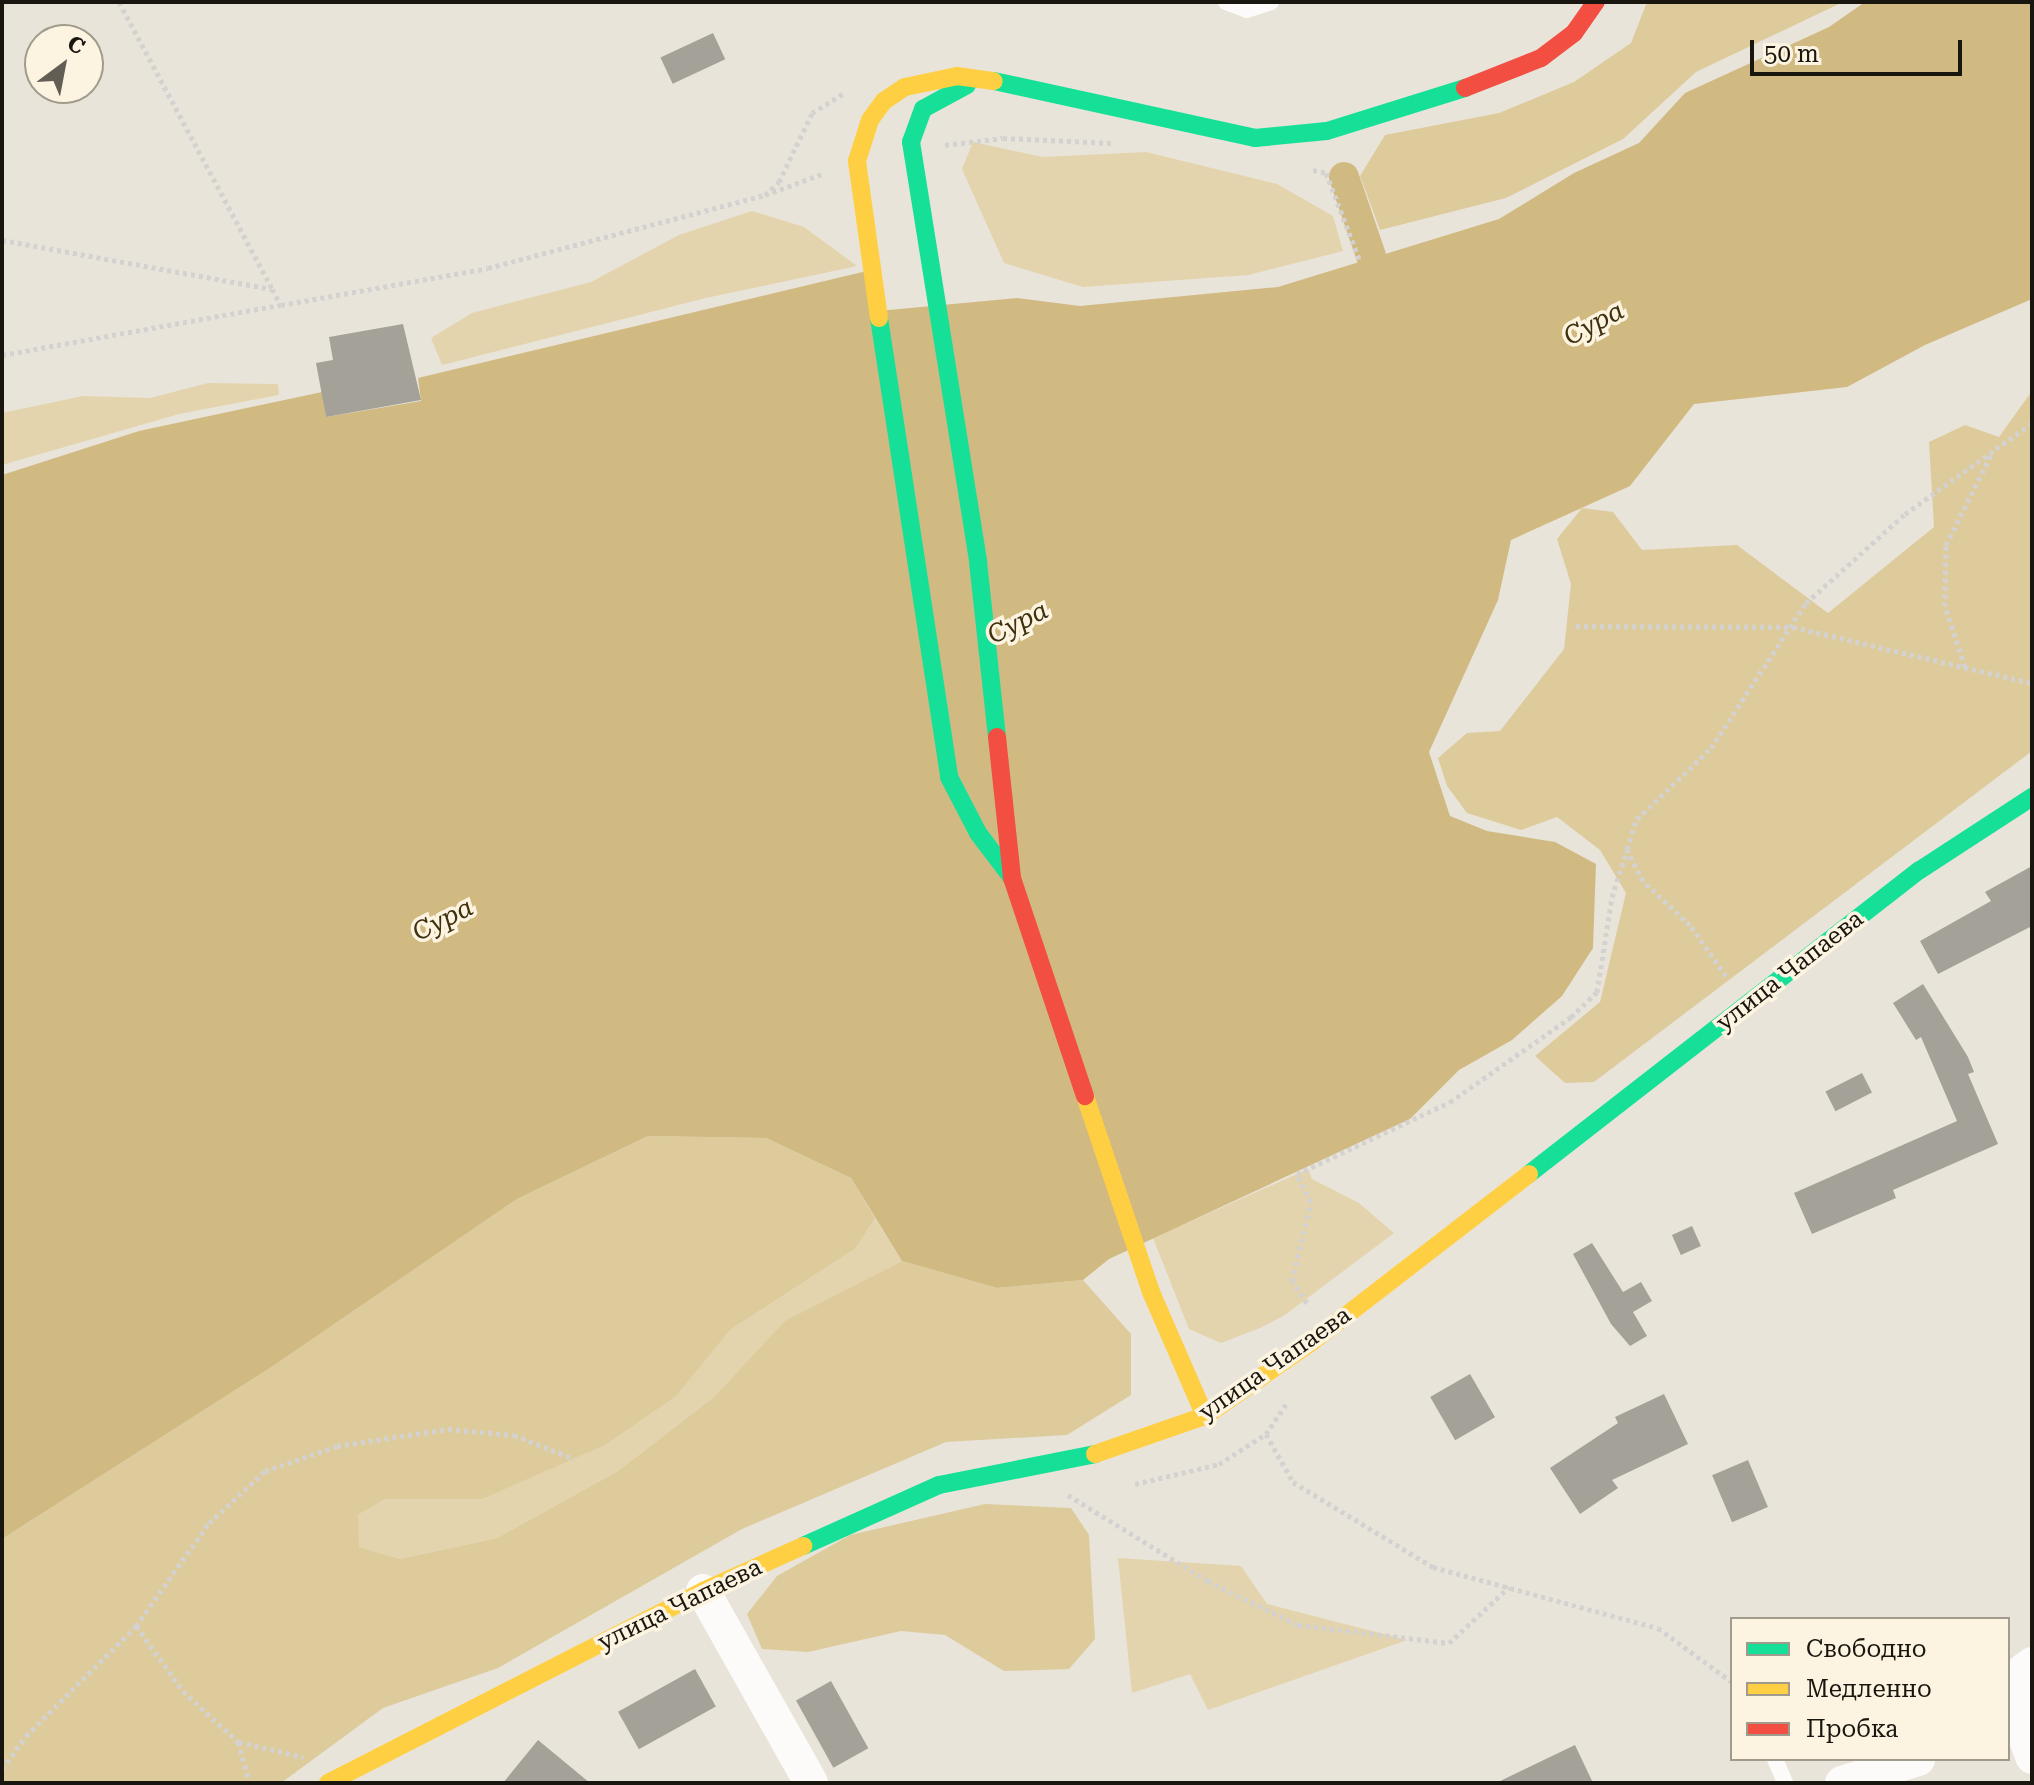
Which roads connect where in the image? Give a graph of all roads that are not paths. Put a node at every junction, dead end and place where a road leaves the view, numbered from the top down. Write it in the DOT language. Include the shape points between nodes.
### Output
graph roads {
  1 [pos="1226,2"];
  2 [pos="1271,2"];
  3 [pos="1596,2"];
  4 [pos="982,79"];
  5 [pos="2032,797"];
  6 [pos="1012,878"];
  7 [pos="1205,1416"];
  8 [pos="703,1591"];
  9 [pos="2032,1664"];
  10 [pos="2020,1738"];
  11 [pos="1776,1761"];
  12 [pos="1912,1761"];
  13 [pos="328,1783"];
  14 [pos="811,1783"];
  15 [pos="1785,1783"];
  16 [pos="1842,1783"];
  1 -- 2 [label="lane" via="1247,10"];
  3 -- 4 [label="main road" via="1574,33 1506,74 1414,108 1286,137 1198,129"];
  4 -- 6 [label="main road" via="941,95 914,122 911,142 978,562"];
  4 -- 6 [label="main road" via="932,78 884,101 861,140 857,161 949,777 978,833"];
  5 -- 7 [label="main road, улица Чапаева" via="1920,870 1313,1341"];
  6 -- 7 [label="main road" via="1151,1292"];
  7 -- 8 [label="main road, улица Чапаева" via="1121,1449 939,1485"];
  8 -- 13 [label="main road, улица Чапаева"];
  8 -- 14 [label="street"];
  9 -- 10 [label="street" via="2014,1678"];
  11 -- 15 [label="lane"];
  12 -- 16 [label="street"];
}
